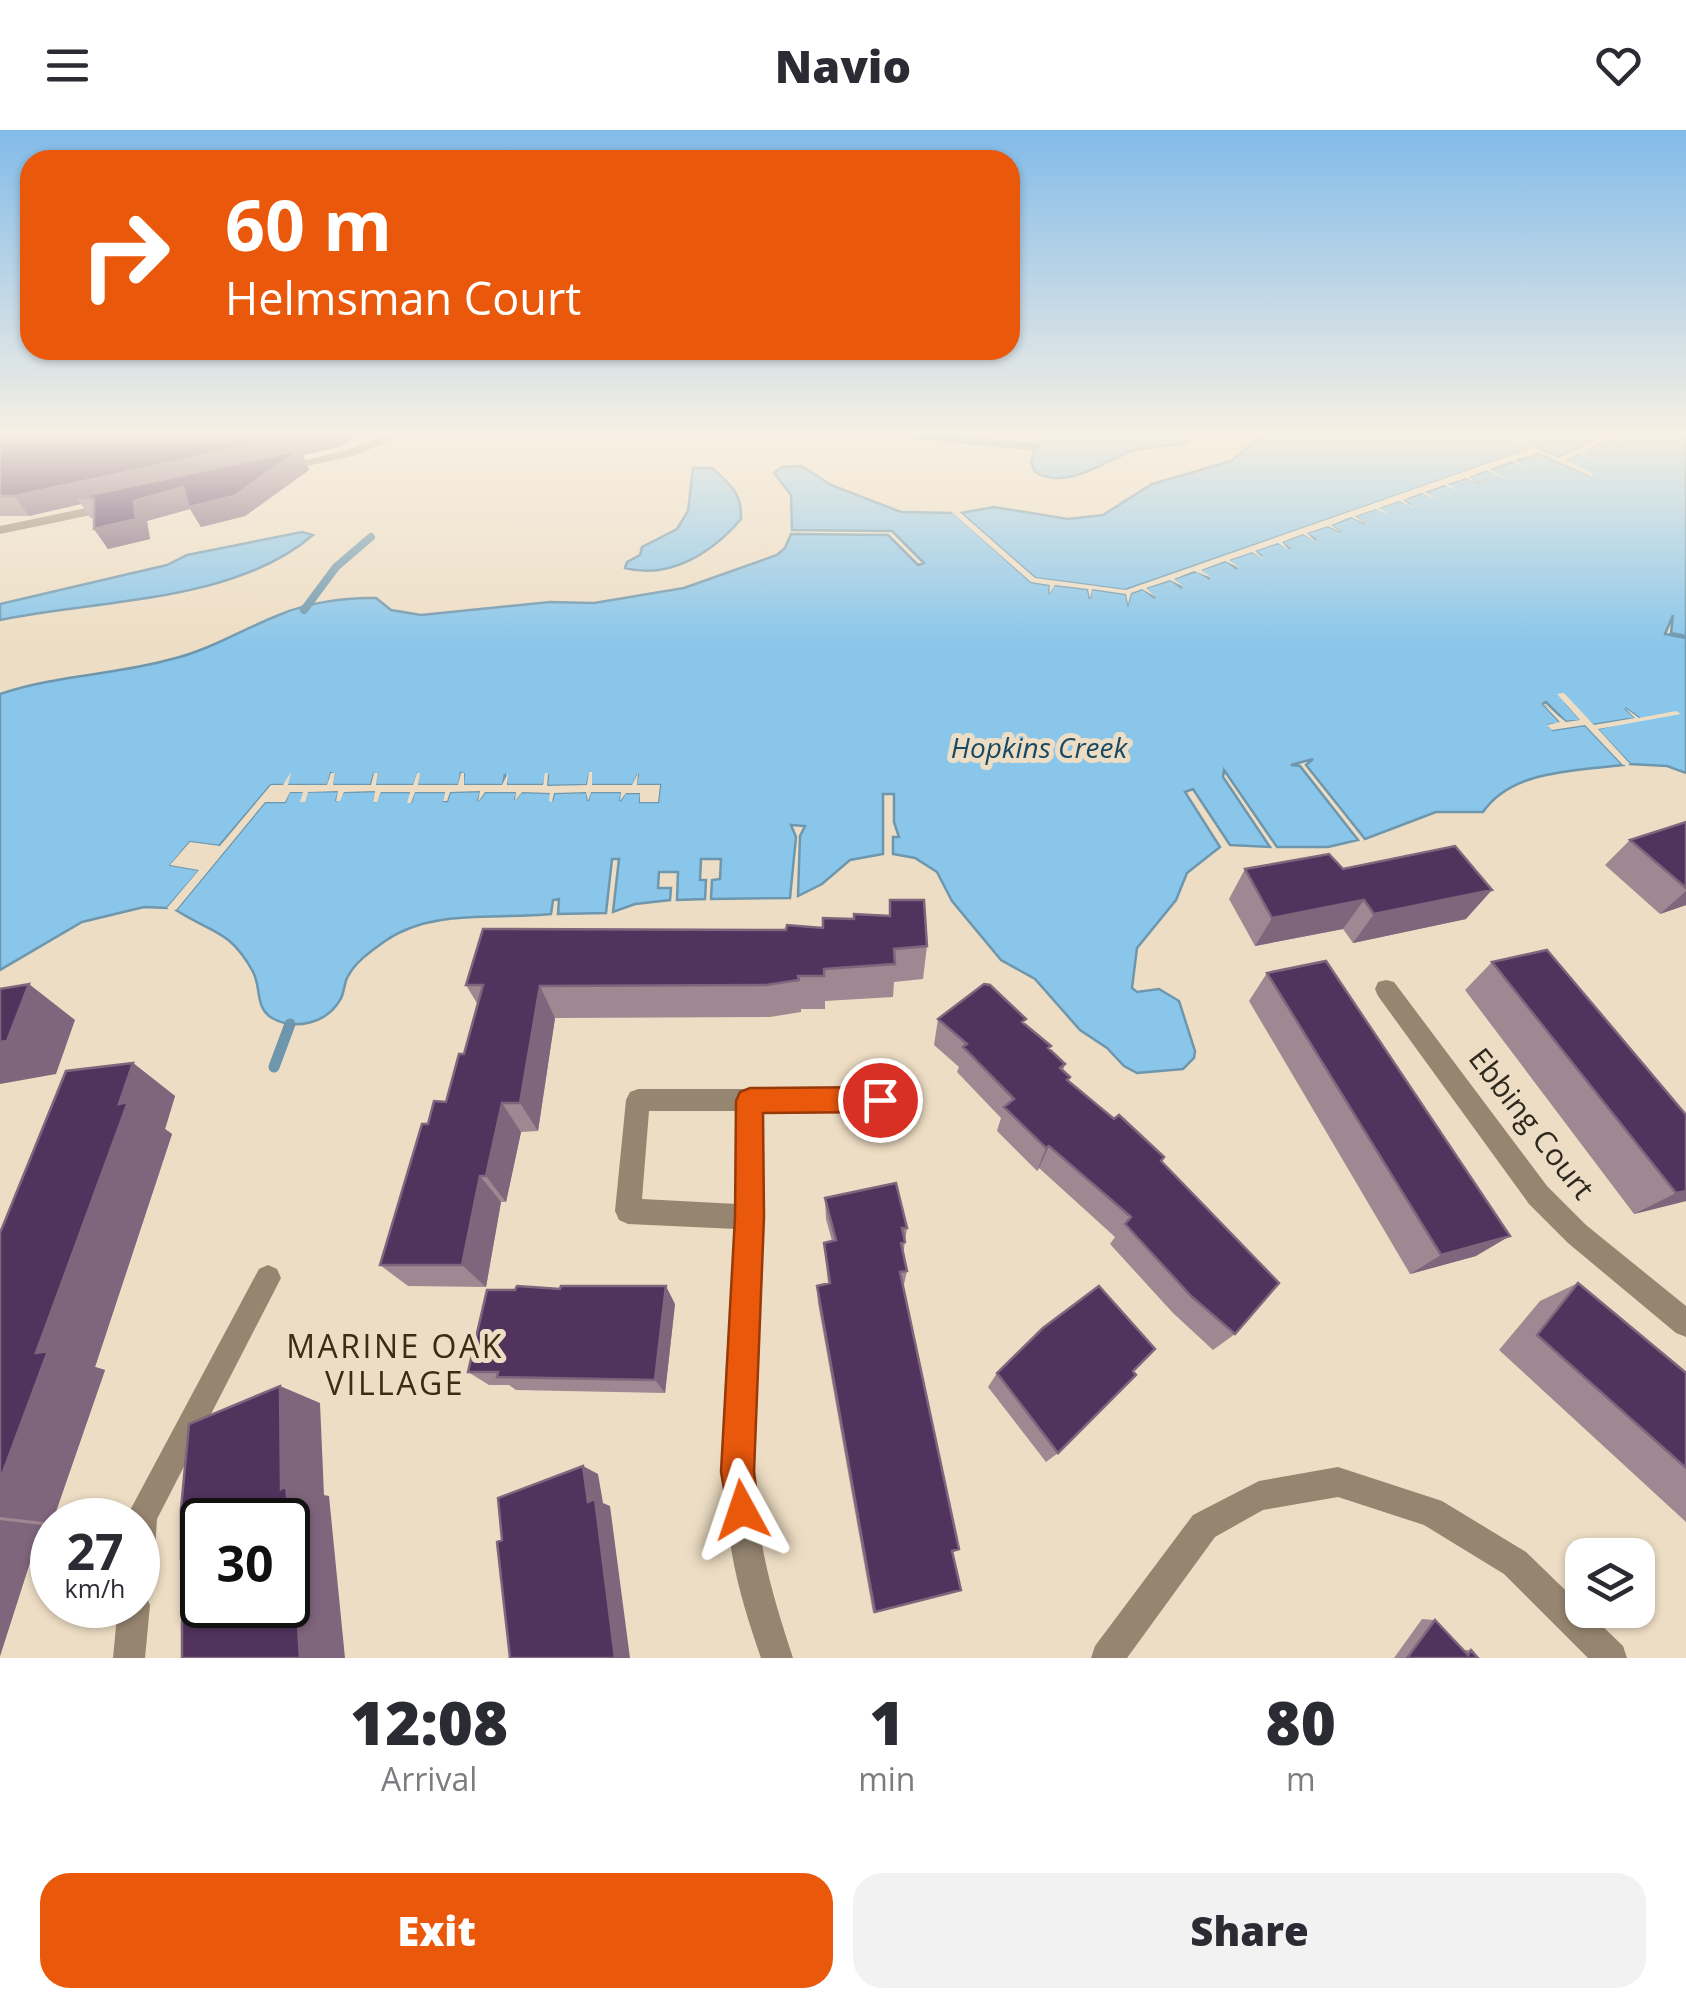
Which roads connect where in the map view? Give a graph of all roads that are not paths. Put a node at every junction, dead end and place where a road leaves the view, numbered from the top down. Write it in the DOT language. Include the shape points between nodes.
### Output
graph roads {
  1 [pos="119,505"];
  2 [pos="0,530"];
  3 [pos="1386,990"];
  4 [pos="880,1100"];
  5 [pos="750,1101"];
  6 [pos="750,1217"];
  7 [pos="268,1278"];
  8 [pos="1686,1322"];
  9 [pos="152,1498"];
  10 [pos="132,1628"];
  11 [pos="129,1658"];
  12 [pos="777,1658"];
  13 [pos="1108,1658"];
  14 [pos="1611,1658"];
  1 -- 2 [label="street"];
  3 -- 8 [label="street, Ebbing Court" via="1538,1195"];
  4 -- 5 [label="street"];
  5 -- 6 [label="street"];
  5 -- 6 [label="street" via="638,1100 628,1211"];
  6 -- 12 [label="street" via="738,1472 746,1549"];
  7 -- 9 [label="street"];
  10 -- 11 [label="street"];
  13 -- 14 [label="street" via="1204,1526 1260,1496 1338,1482 1430,1512 1514,1563"];
}
